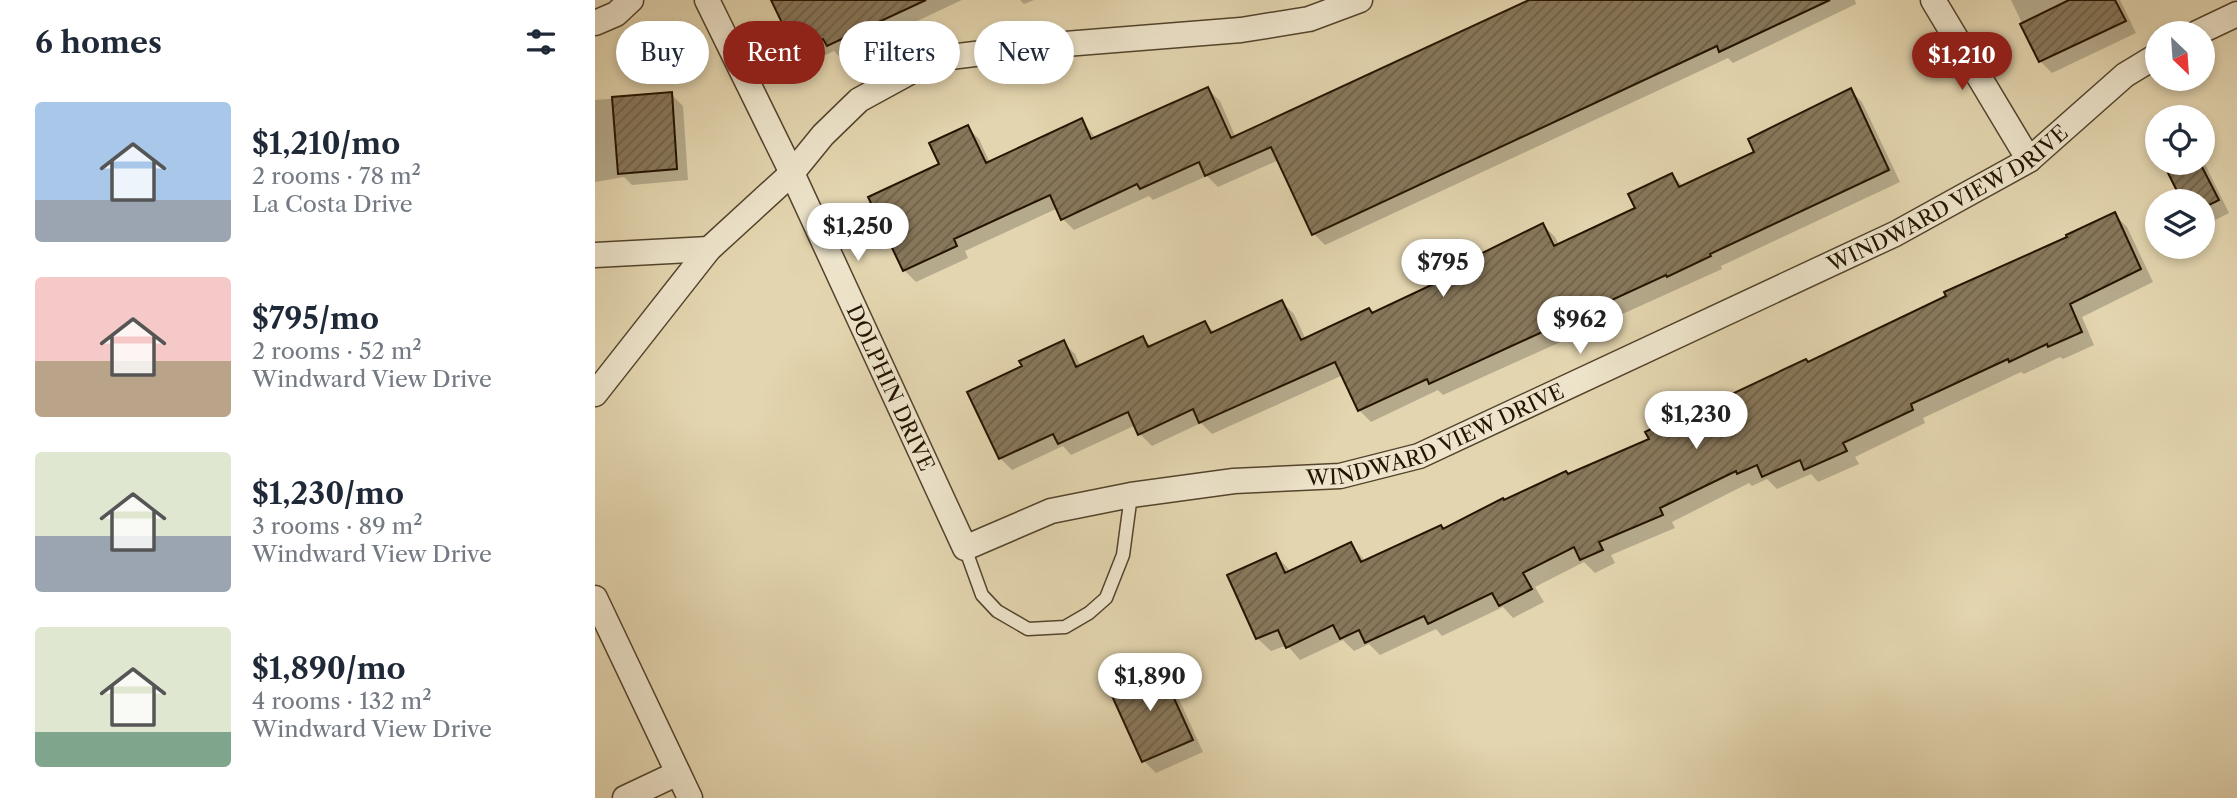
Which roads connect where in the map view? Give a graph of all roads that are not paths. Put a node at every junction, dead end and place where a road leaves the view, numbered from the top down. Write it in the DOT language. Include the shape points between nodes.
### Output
graph roads {
  1 [pos="631,0"];
  2 [pos="707,0"];
  3 [pos="1360,0"];
  4 [pos="1933,0"];
  5 [pos="2237,14"];
  6 [pos="595,23"];
  7 [pos="2215,24"];
  8 [pos="2145,63"];
  9 [pos="2029,160"];
  10 [pos="792,173"];
  11 [pos="709,249"];
  12 [pos="595,255"];
  13 [pos="595,394"];
  14 [pos="1131,495"];
  15 [pos="965,548"];
  16 [pos="595,598"];
  17 [pos="678,773"];
  18 [pos="625,798"];
  19 [pos="689,798"];
  1 -- 6 [label="street" via="616,14"];
  2 -- 10 [label="street, DOLPHIN DRIVE"];
  3 -- 10 [label="street" via="1309,19 1241,30 934,59 859,100"];
  4 -- 9 [label="street"];
  5 -- 7 [label="street"];
  8 -- 9 [label="street, WINDWARD VIEW DRIVE" via="2125,75"];
  9 -- 14 [label="street, WINDWARD VIEW DRIVE" via="1895,234 1419,456 1340,476 1234,481"];
  10 -- 11 [label="street"];
  10 -- 15 [label="street, DOLPHIN DRIVE"];
  11 -- 12 [label="street"];
  11 -- 13 [label="street"];
  14 -- 15 [label="street, WINDWARD VIEW DRIVE" via="1051,511"];
  14 -- 15 [label="lane" via="1123,555 1105,598 1065,628 1028,629 997,611 982,595"];
  16 -- 17 [label="street"];
  17 -- 18 [label="street"];
  17 -- 19 [label="street"];
}
